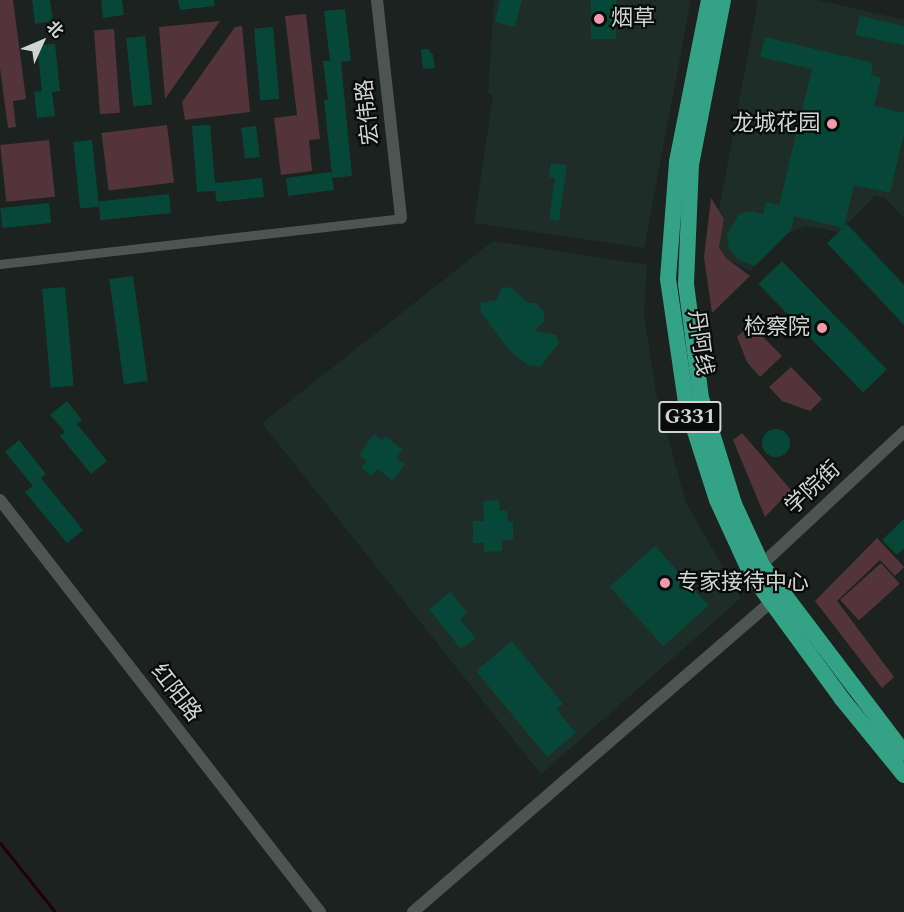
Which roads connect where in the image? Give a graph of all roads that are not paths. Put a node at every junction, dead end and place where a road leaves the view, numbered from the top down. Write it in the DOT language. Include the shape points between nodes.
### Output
graph roads {
  1 [pos="377,0"];
  2 [pos="708,0"];
  3 [pos="723,0"];
  4 [pos="401,218"];
  5 [pos="0,264"];
  6 [pos="904,432"];
  7 [pos="0,500"];
  8 [pos="756,569"];
  9 [pos="776,597"];
  10 [pos="904,753"];
  11 [pos="904,775"];
  12 [pos="320,912"];
  13 [pos="413,912"];
  1 -- 4 [label="street, 宏伟路"];
  2 -- 8 [label="highway, 丹阿线 / G331" via="677,162 668,279 686,403 717,500"];
  3 -- 8 [label="highway, 丹阿线 / G331" via="691,164 686,284 701,398"];
  4 -- 5 [label="street"];
  6 -- 8 [label="street, 学院街"];
  7 -- 12 [label="street, 红阳路"];
  8 -- 9 [label="highway, 丹阿线 / G331"];
  9 -- 10 [label="highway, 丹阿线 / G331"];
  9 -- 11 [label="highway, 丹阿线 / G331" via="842,699"];
  9 -- 13 [label="street"];
}
